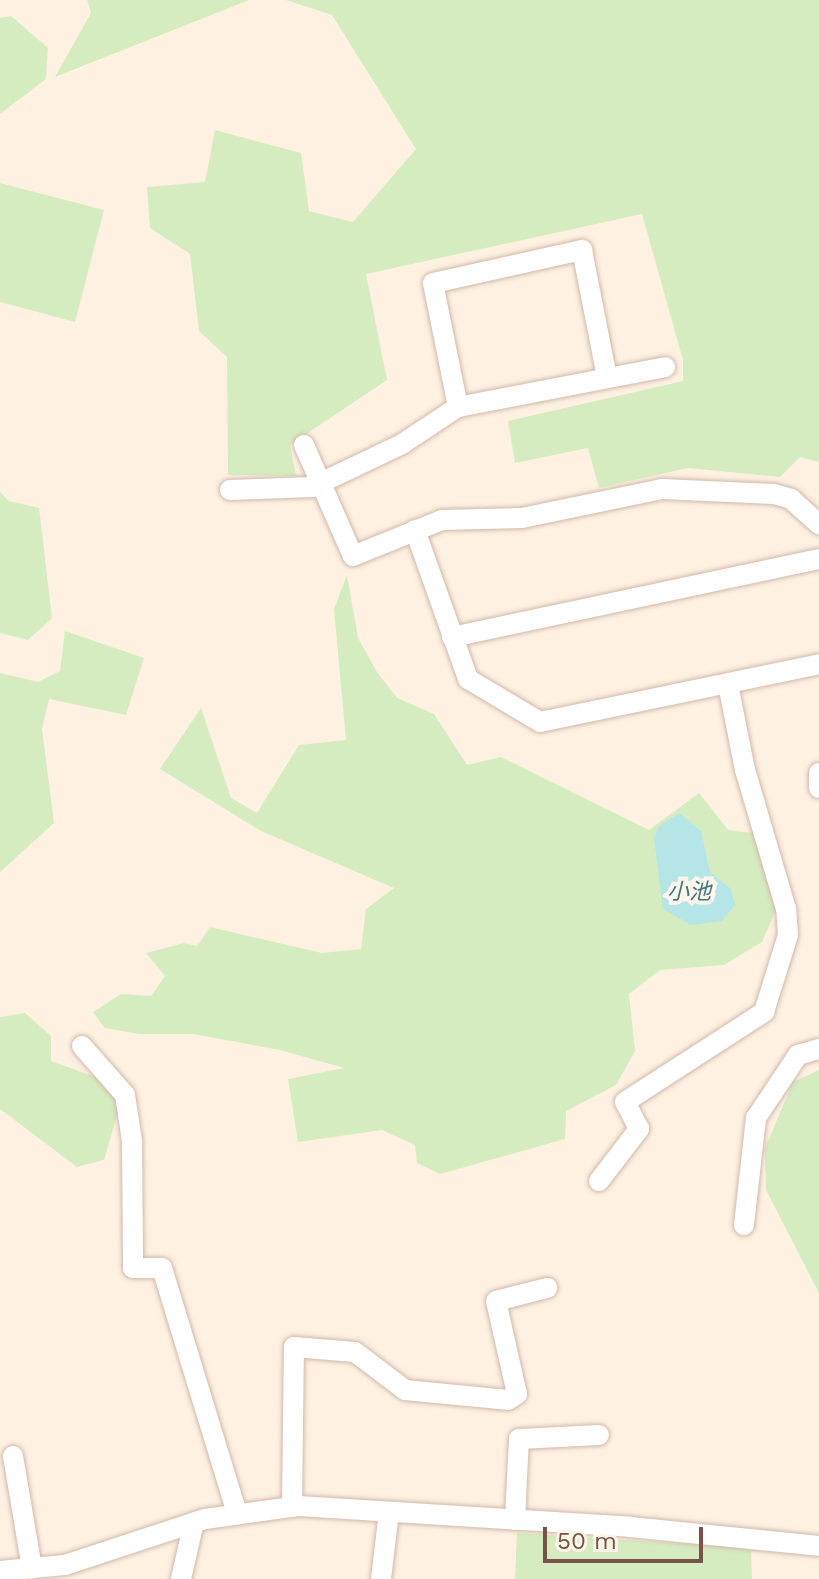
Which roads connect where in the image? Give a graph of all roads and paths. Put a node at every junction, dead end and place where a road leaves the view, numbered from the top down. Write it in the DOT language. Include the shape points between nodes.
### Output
graph roads {
  1 [pos="665,367"];
  2 [pos="607,377"];
  3 [pos="458,407"];
  4 [pos="304,445"];
  5 [pos="321,483"];
  6 [pos="230,490"];
  7 [pos="819,524"];
  8 [pos="415,530"];
  9 [pos="819,559"];
  10 [pos="452,637"];
  11 [pos="819,664"];
  12 [pos="728,684"];
  13 [pos="819,773"];
  14 [pos="819,788"];
  15 [pos="82,1046"];
  16 [pos="819,1049"];
  17 [pos="599,1181"];
  18 [pos="744,1225"];
  19 [pos="547,1288"];
  20 [pos="599,1435"];
  21 [pos="13,1456"];
  22 [pos="292,1507"];
  23 [pos="389,1512"];
  24 [pos="237,1514"];
  25 [pos="515,1520"];
  26 [pos="194,1522"];
  27 [pos="819,1546"];
  28 [pos="32,1568"];
  29 [pos="0,1571"];
  30 [pos="181,1579"];
  31 [pos="381,1579"];
  1 -- 2 [label="street"];
  2 -- 3 [label="street"];
  2 -- 3 [label="street" via="582,250 433,283"];
  3 -- 5 [label="street" via="402,444"];
  4 -- 5 [label="street"];
  5 -- 6 [label="street"];
  5 -- 8 [label="street" via="353,556"];
  7 -- 8 [label="street" via="791,499 774,494 662,489 522,518 442,520"];
  8 -- 10 [label="street"];
  9 -- 10 [label="street"];
  10 -- 12 [label="street" via="468,679 540,722"];
  11 -- 12 [label="street"];
  12 -- 17 [label="street" via="745,770 786,909 788,935 764,1012 625,1102 639,1129"];
  13 -- 14 [label="street"];
  15 -- 24 [label="street" via="125,1095 132,1141 133,1268 162,1268"];
  16 -- 18 [label="street" via="798,1055 756,1118"];
  19 -- 22 [label="street" via="496,1301 517,1394 508,1400 405,1390 355,1352 294,1347"];
  20 -- 25 [label="street" via="519,1439"];
  21 -- 28 [label="street"];
  22 -- 23 [label="street"];
  22 -- 24 [label="street"];
  23 -- 25 [label="street"];
  23 -- 31 [label="street"];
  24 -- 26 [label="street"];
  25 -- 27 [label="street"];
  26 -- 28 [label="street" via="65,1565"];
  26 -- 30 [label="street"];
  28 -- 29 [label="street"];
}
